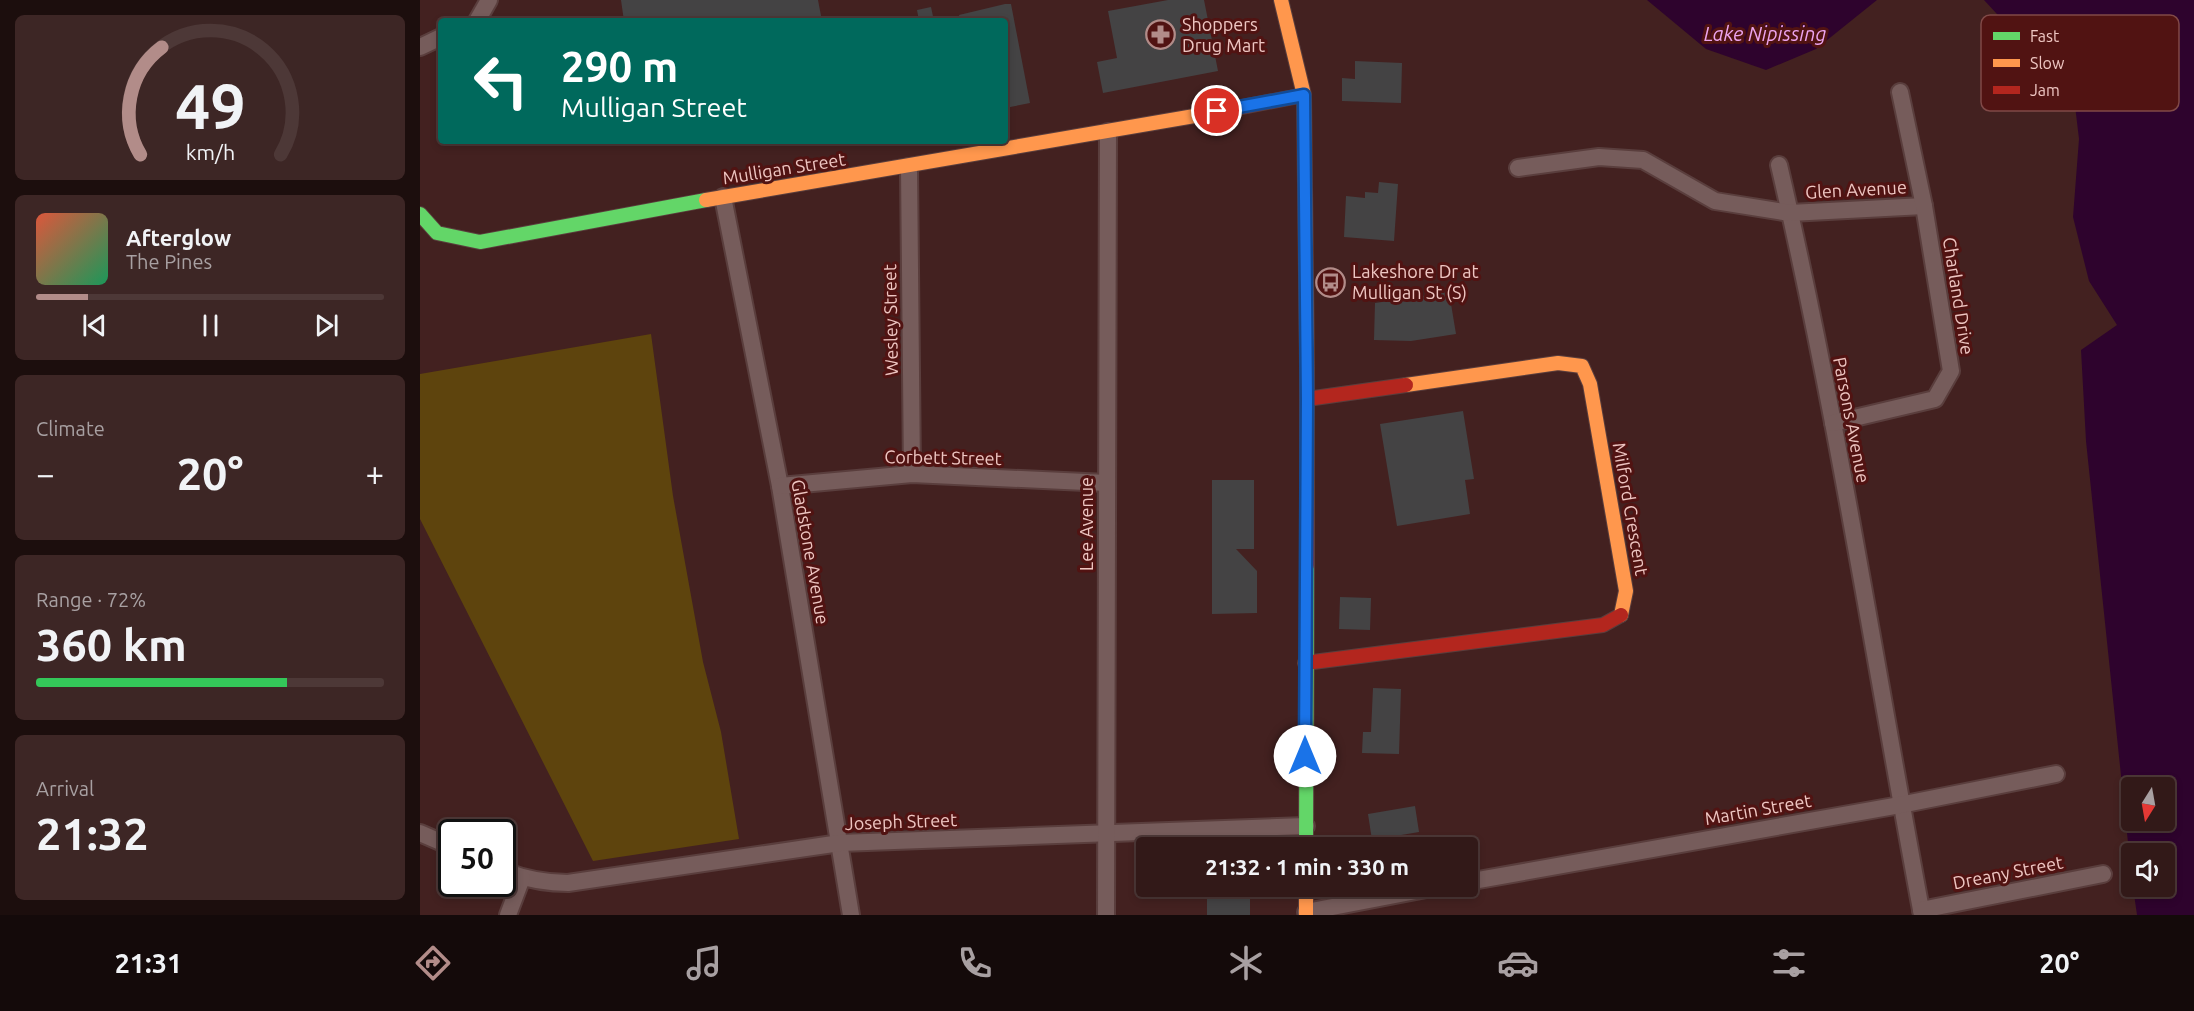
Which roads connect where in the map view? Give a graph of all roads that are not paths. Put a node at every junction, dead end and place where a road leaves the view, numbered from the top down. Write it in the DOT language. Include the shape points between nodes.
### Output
graph roads {
  1 [pos="489,0"];
  2 [pos="1281,0"];
  3 [pos="479,18"];
  4 [pos="438,39"];
  5 [pos="420,47"];
  6 [pos="1900,92"];
  7 [pos="1304,95"];
  8 [pos="1108,132"];
  9 [pos="1779,165"];
  10 [pos="909,167"];
  11 [pos="1518,168"];
  12 [pos="723,197"];
  13 [pos="1924,206"];
  14 [pos="1790,213"];
  15 [pos="420,214"];
  16 [pos="1307,399"];
  17 [pos="1833,423"];
  18 [pos="912,474"];
  19 [pos="1107,483"];
  20 [pos="780,486"];
  21 [pos="1305,663"];
  22 [pos="2056,774"];
  23 [pos="1900,805"];
  24 [pos="1306,826"];
  25 [pos="420,833"];
  26 [pos="1106,834"];
  27 [pos="1306,837"];
  28 [pos="438,841"];
  29 [pos="840,843"];
  30 [pos="2103,874"];
  31 [pos="516,876"];
  32 [pos="522,878"];
  33 [pos="1478,880"];
  34 [pos="1306,897"];
  35 [pos="1387,897"];
  36 [pos="1921,912"];
  37 [pos="1306,913"];
  38 [pos="508,915"];
  39 [pos="852,915"];
  40 [pos="1107,915"];
  1 -- 3 [label="street"];
  2 -- 7 [label="street"];
  4 -- 5 [label="street"];
  6 -- 13 [label="street, Charland Drive"];
  7 -- 8 [label="street, Mulligan Street"];
  7 -- 16 [label="street"];
  8 -- 10 [label="street, Mulligan Street"];
  8 -- 19 [label="street, Lee Avenue"];
  9 -- 14 [label="street, Parsons Avenue"];
  10 -- 12 [label="street, Mulligan Street"];
  10 -- 18 [label="street, Wesley Street"];
  11 -- 14 [label="street" via="1599,157 1643,160 1715,201"];
  12 -- 15 [label="street, Mulligan Street" via="480,242 437,233"];
  12 -- 20 [label="street, Gladstone Avenue"];
  13 -- 14 [label="street, Glen Avenue"];
  13 -- 17 [label="street, Charland Drive" via="1951,371 1935,399"];
  14 -- 17 [label="street, Parsons Avenue"];
  16 -- 21 [label="street"];
  16 -- 21 [label="street, Milford Crescent" via="1558,363 1582,366 1590,384 1626,591 1622,615 1603,625"];
  17 -- 23 [label="street, Parsons Avenue"];
  18 -- 19 [label="street, Corbett Street"];
  18 -- 20 [label="street, Corbett Street"];
  19 -- 26 [label="street, Lee Avenue"];
  20 -- 29 [label="street, Gladstone Avenue"];
  21 -- 24 [label="street"];
  22 -- 23 [label="street, Martin Street"];
  23 -- 33 [label="street, Martin Street"];
  23 -- 36 [label="street, Parsons Avenue"];
  24 -- 26 [label="street, Joseph Street"];
  24 -- 27 [label="street"];
  25 -- 28 [label="street"];
  26 -- 29 [label="street, Joseph Street"];
  26 -- 40 [label="street, Lee Avenue"];
  29 -- 32 [label="street, Joseph Street" via="568,883"];
  29 -- 39 [label="street, Gladstone Avenue"];
  30 -- 36 [label="street, Dreany Street"];
  31 -- 32 [label="street, Joseph Street"];
  32 -- 38 [label="street"];
  34 -- 37 [label="street"];
  35 -- 37 [label="street"];
}
